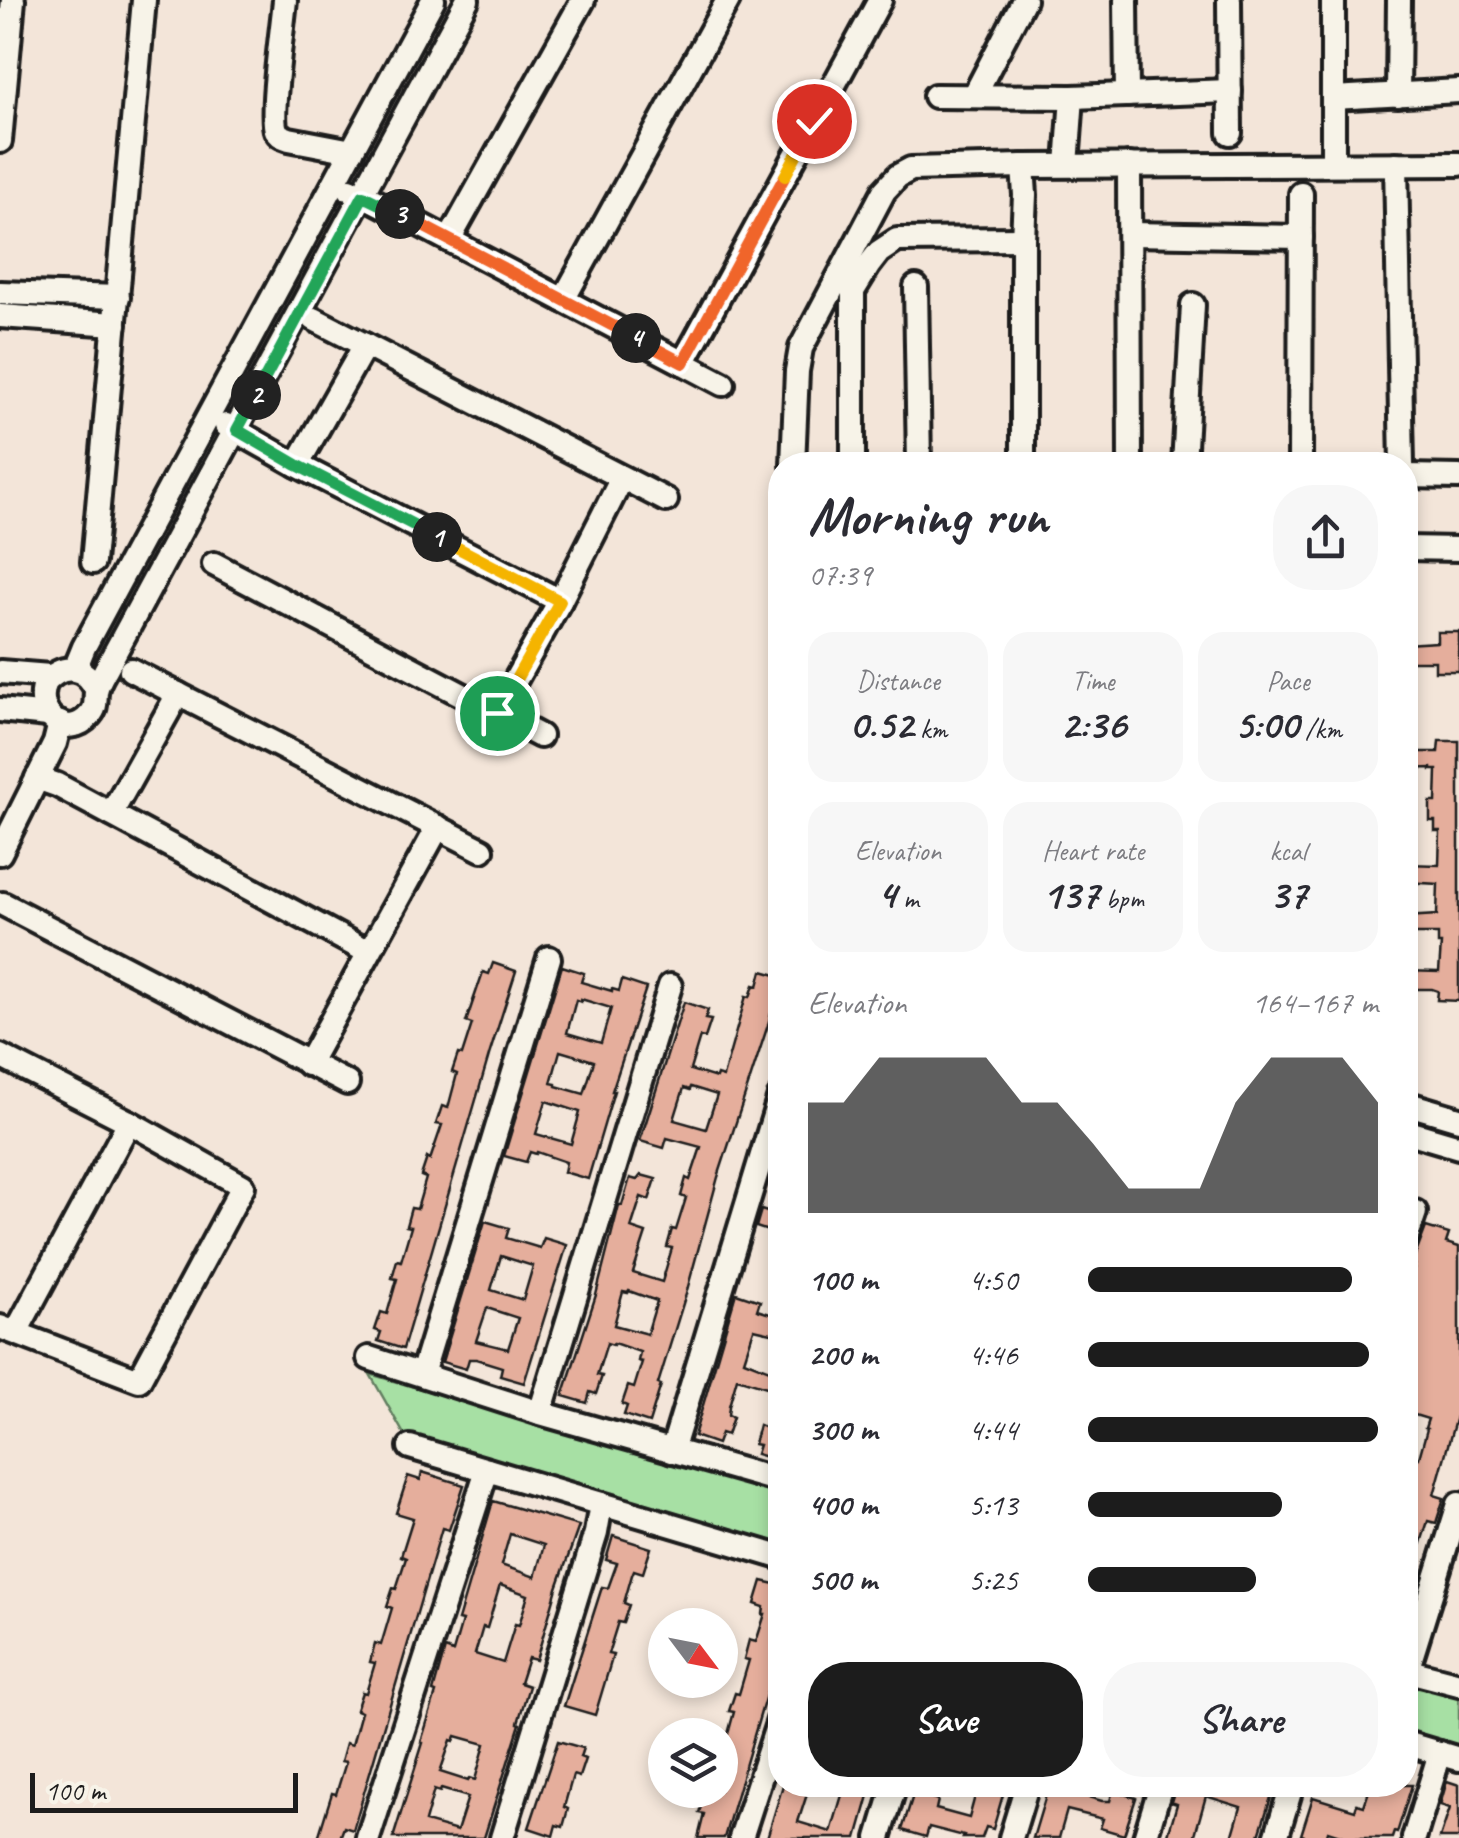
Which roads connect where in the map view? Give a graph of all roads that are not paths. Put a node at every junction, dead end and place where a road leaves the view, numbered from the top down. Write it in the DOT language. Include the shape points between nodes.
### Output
graph roads {
  1 [pos="12,0"];
  2 [pos="144,0"];
  3 [pos="286,0"];
  4 [pos="433,0"];
  5 [pos="467,0"];
  6 [pos="583,0"];
  7 [pos="728,0"];
  8 [pos="880,0"];
  9 [pos="1024,0"];
  10 [pos="1126,0"];
  11 [pos="1229,0"];
  12 [pos="1333,0"];
  13 [pos="1399,0"];
  14 [pos="1230,90"];
  15 [pos="1459,91"];
  16 [pos="1398,94"];
  17 [pos="1127,95"];
  18 [pos="935,96"];
  19 [pos="974,96"];
  20 [pos="1072,97"];
  21 [pos="1333,98"];
  22 [pos="1230,133"];
  23 [pos="0,140"];
  24 [pos="352,151"];
  25 [pos="1334,162"];
  26 [pos="1396,164"];
  27 [pos="1459,164"];
  28 [pos="1066,165"];
  29 [pos="1130,165"];
  30 [pos="1023,166"];
  31 [pos="333,183"];
  32 [pos="1301,194"];
  33 [pos="363,196"];
  34 [pos="1130,234"];
  35 [pos="1301,237"];
  36 [pos="1023,239"];
  37 [pos="449,240"];
  38 [pos="916,287"];
  39 [pos="0,292"];
  40 [pos="118,297"];
  41 [pos="563,300"];
  42 [pos="1194,305"];
  43 [pos="0,316"];
  44 [pos="314,320"];
  45 [pos="115,324"];
  46 [pos="365,345"];
  47 [pos="683,363"];
  48 [pos="723,384"];
  49 [pos="209,418"];
  50 [pos="237,430"];
  51 [pos="794,452"];
  52 [pos="852,452"];
  53 [pos="918,452"];
  54 [pos="1023,452"];
  55 [pos="1130,452"];
  56 [pos="1185,452"];
  57 [pos="1300,452"];
  58 [pos="1402,452"];
  59 [pos="297,465"];
  60 [pos="1418,476"];
  61 [pos="1459,476"];
  62 [pos="622,478"];
  63 [pos="666,500"];
  64 [pos="1418,548"];
  65 [pos="1459,549"];
  66 [pos="93,562"];
  67 [pos="214,564"];
  68 [pos="560,601"];
  69 [pos="74,669"];
  70 [pos="131,670"];
  71 [pos="0,672"];
  72 [pos="50,676"];
  73 [pos="96,690"];
  74 [pos="178,694"];
  75 [pos="0,710"];
  76 [pos="497,713"];
  77 [pos="54,727"];
  78 [pos="540,736"];
  79 [pos="38,778"];
  80 [pos="111,814"];
  81 [pos="438,828"];
  82 [pos="482,850"];
  83 [pos="0,853"];
  84 [pos="3,904"];
  85 [pos="368,952"];
  86 [pos="549,958"];
  87 [pos="670,986"];
  88 [pos="3,1064"];
  89 [pos="308,1064"];
  90 [pos="347,1084"];
  91 [pos="1418,1107"];
  92 [pos="1459,1118"];
  93 [pos="129,1122"];
  94 [pos="768,1135"];
  95 [pos="1418,1135"];
  96 [pos="1459,1147"];
  97 [pos="8,1330"];
  98 [pos="369,1358"];
  99 [pos="422,1374"];
  100 [pos="540,1414"];
  101 [pos="410,1447"];
  102 [pos="672,1450"];
  103 [pos="487,1470"];
  104 [pos="768,1478"];
  105 [pos="601,1504"];
  106 [pos="1459,1504"];
  107 [pos="768,1553"];
  108 [pos="1418,1633"];
  109 [pos="1418,1674"];
  110 [pos="1459,1684"];
  111 [pos="1418,1747"];
  112 [pos="768,1755"];
  113 [pos="1449,1756"];
  114 [pos="891,1797"];
  115 [pos="1023,1797"];
  116 [pos="1157,1797"];
  117 [pos="1288,1797"];
  118 [pos="368,1838"];
  119 [pos="502,1838"];
  120 [pos="742,1838"];
  121 [pos="879,1838"];
  122 [pos="1011,1838"];
  123 [pos="1145,1838"];
  124 [pos="1276,1838"];
  125 [pos="1414,1838"];
  1 -- 23 [label="street"];
  2 -- 40 [label="street"];
  3 -- 24 [label="street" via="276,129 289,139"];
  4 -- 24 [label="street"];
  5 -- 33 [label="street"];
  6 -- 37 [label="street"];
  7 -- 41 [label="street"];
  8 -- 47 [label="street"];
  9 -- 19 [label="street"];
  10 -- 17 [label="street"];
  11 -- 14 [label="street"];
  12 -- 21 [label="street"];
  13 -- 16 [label="street"];
  14 -- 17 [label="street"];
  14 -- 22 [label="street"];
  15 -- 16 [label="street"];
  16 -- 21 [label="street"];
  17 -- 20 [label="street"];
  18 -- 19 [label="street"];
  19 -- 20 [label="street"];
  20 -- 28 [label="street"];
  21 -- 25 [label="street"];
  24 -- 31 [label="street"];
  25 -- 26 [label="street"];
  25 -- 29 [label="street"];
  26 -- 27 [label="street"];
  26 -- 58 [label="street"];
  28 -- 29 [label="street"];
  28 -- 30 [label="street"];
  29 -- 34 [label="street"];
  30 -- 36 [label="street"];
  30 -- 51 [label="street" via="911,169 884,192 801,348"];
  31 -- 33 [label="street"];
  31 -- 49 [label="street"];
  32 -- 35 [label="street"];
  33 -- 37 [label="street"];
  33 -- 50 [label="street"];
  34 -- 35 [label="street"];
  34 -- 55 [label="street"];
  35 -- 57 [label="street"];
  36 -- 52 [label="street" via="897,240 869,264 854,291"];
  36 -- 54 [label="street"];
  37 -- 41 [label="street"];
  38 -- 53 [label="street"];
  39 -- 40 [label="street"];
  40 -- 45 [label="street"];
  41 -- 47 [label="street"];
  42 -- 56 [label="street"];
  43 -- 45 [label="street"];
  44 -- 46 [label="street"];
  45 -- 66 [label="street"];
  46 -- 59 [label="street"];
  46 -- 62 [label="street"];
  47 -- 48 [label="street"];
  49 -- 50 [label="street"];
  49 -- 69 [label="street"];
  50 -- 59 [label="street"];
  50 -- 73 [label="street"];
  59 -- 68 [label="street"];
  60 -- 61 [label="street"];
  62 -- 63 [label="street"];
  62 -- 68 [label="street"];
  64 -- 65 [label="street"];
  67 -- 76 [label="street"];
  68 -- 76 [label="street"];
  69 -- 72 [label="street"];
  69 -- 73 [label="street"];
  70 -- 74 [label="street"];
  71 -- 72 [label="street"];
  72 -- 77 [label="street" via="41,695"];
  73 -- 77 [label="street" via="88,718"];
  74 -- 80 [label="street"];
  74 -- 81 [label="street"];
  75 -- 77 [label="street"];
  76 -- 78 [label="street"];
  77 -- 79 [label="street"];
  79 -- 80 [label="street"];
  79 -- 83 [label="street"];
  80 -- 85 [label="street"];
  81 -- 82 [label="street"];
  81 -- 85 [label="street"];
  84 -- 89 [label="street"];
  85 -- 89 [label="street"];
  86 -- 99 [label="street"];
  87 -- 100 [label="street"];
  88 -- 93 [label="street"];
  89 -- 90 [label="street"];
  91 -- 92 [label="street"];
  93 -- 97 [label="street"];
  93 -- 97 [label="street" via="243,1186 139,1380"];
  94 -- 102 [label="street"];
  95 -- 96 [label="street"];
  98 -- 99 [label="street"];
  99 -- 100 [label="street"];
  100 -- 102 [label="street"];
  101 -- 103 [label="street"];
  102 -- 104 [label="street"];
  103 -- 105 [label="street"];
  103 -- 118 [label="street"];
  105 -- 107 [label="street"];
  105 -- 119 [label="street"];
  106 -- 108 [label="street"];
  109 -- 110 [label="street"];
  111 -- 113 [label="street"];
  112 -- 120 [label="street"];
  113 -- 125 [label="street"];
  114 -- 121 [label="street"];
  115 -- 122 [label="street"];
  116 -- 123 [label="street"];
  117 -- 124 [label="street"];
}
